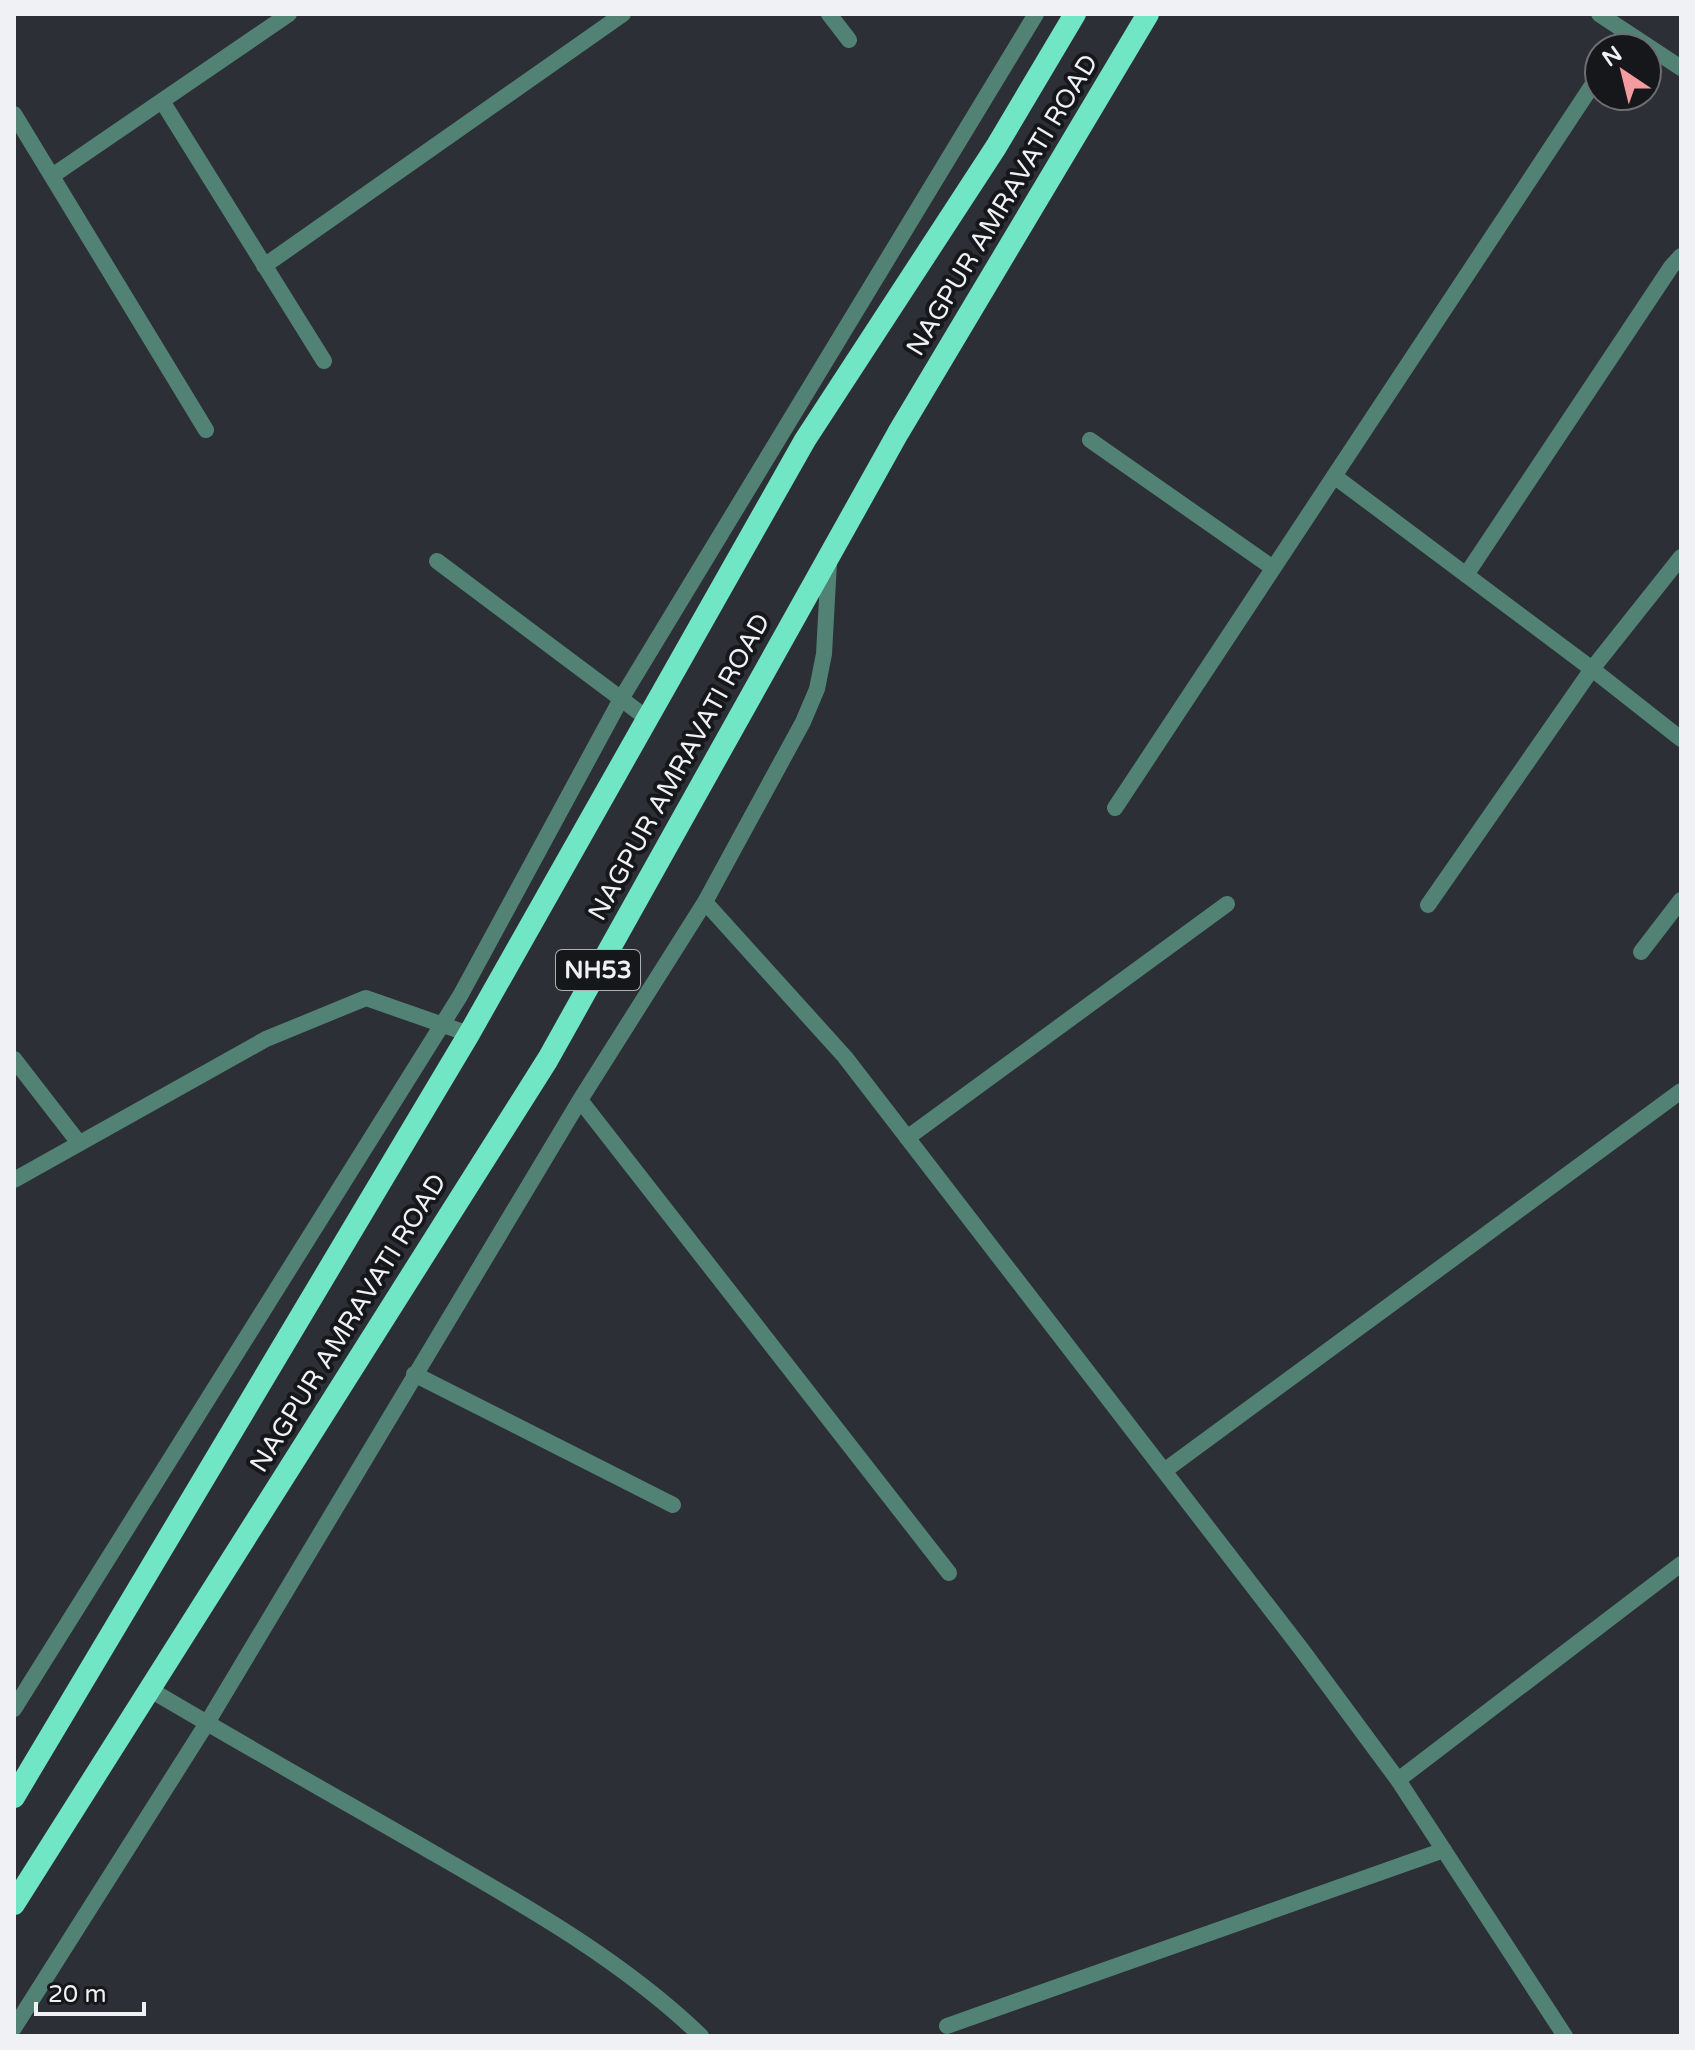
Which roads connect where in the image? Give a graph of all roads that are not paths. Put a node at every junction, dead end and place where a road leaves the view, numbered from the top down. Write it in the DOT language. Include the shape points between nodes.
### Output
graph roads {
  1 [pos="289,14"];
  2 [pos="623,14"];
  3 [pos="829,14"];
  4 [pos="1036,14"];
  5 [pos="1075,14"];
  6 [pos="1148,14"];
  7 [pos="1599,14"];
  8 [pos="1626,32"];
  9 [pos="849,40"];
  10 [pos="1663,56"];
  11 [pos="1681,68"];
  12 [pos="1583,99"];
  13 [pos="162,101"];
  14 [pos="14,114"];
  15 [pos="52,176"];
  16 [pos="1681,256"];
  17 [pos="264,266"];
  18 [pos="324,361"];
  19 [pos="206,430"];
  20 [pos="1090,440"];
  21 [pos="1334,476"];
  22 [pos="829,556"];
  23 [pos="1681,557"];
  24 [pos="437,561"];
  25 [pos="1273,568"];
  26 [pos="1466,575"];
  27 [pos="1592,669"];
  28 [pos="621,699"];
  29 [pos="648,719"];
  30 [pos="1681,739"];
  31 [pos="1115,808"];
  32 [pos="1681,900"];
  33 [pos="705,902"];
  34 [pos="1227,904"];
  35 [pos="1428,905"];
  36 [pos="1641,952"];
  37 [pos="442,1025"];
  38 [pos="469,1034"];
  39 [pos="14,1059"];
  40 [pos="1681,1091"];
  41 [pos="580,1100"];
  42 [pos="907,1138"];
  43 [pos="79,1143"];
  44 [pos="14,1180"];
  45 [pos="414,1374"];
  46 [pos="1164,1471"];
  47 [pos="673,1505"];
  48 [pos="1681,1564"];
  49 [pos="949,1573"];
  50 [pos="149,1689"];
  51 [pos="14,1709"];
  52 [pos="207,1723"];
  53 [pos="1398,1780"];
  54 [pos="14,1797"];
  55 [pos="1444,1850"];
  56 [pos="14,1904"];
  57 [pos="947,2026"];
  58 [pos="14,2028"];
  59 [pos="701,2036"];
  60 [pos="1565,2036"];
  1 -- 13 [label="street"];
  2 -- 17 [label="street"];
  3 -- 9 [label="street"];
  4 -- 28 [label="street"];
  5 -- 29 [label="highway, NAGPUR AMRAVATI ROAD / NH53" via="996,147 805,440"];
  6 -- 22 [label="highway, NAGPUR AMRAVATI ROAD / NH53"];
  7 -- 8 [label="street"];
  10 -- 11 [label="street"];
  12 -- 21 [label="street"];
  13 -- 15 [label="street"];
  13 -- 17 [label="street"];
  14 -- 15 [label="street"];
  15 -- 19 [label="street"];
  16 -- 26 [label="street"];
  17 -- 18 [label="street"];
  20 -- 25 [label="street"];
  21 -- 25 [label="street"];
  21 -- 26 [label="street"];
  22 -- 33 [label="street" via="817,689"];
  22 -- 50 [label="highway, NAGPUR AMRAVATI ROAD / NH53" via="548,1059"];
  23 -- 27 [label="street"];
  24 -- 28 [label="street"];
  25 -- 31 [label="street"];
  26 -- 27 [label="street"];
  27 -- 30 [label="street"];
  27 -- 35 [label="street"];
  28 -- 29 [label="street"];
  28 -- 37 [label="street"];
  29 -- 38 [label="highway, NAGPUR AMRAVATI ROAD / NH53"];
  32 -- 36 [label="street"];
  33 -- 41 [label="street"];
  33 -- 42 [label="street" via="845,1057"];
  34 -- 42 [label="street"];
  37 -- 38 [label="street"];
  37 -- 43 [label="street" via="366,998 266,1039"];
  37 -- 51 [label="street"];
  38 -- 54 [label="highway, NAGPUR AMRAVATI ROAD / NH53"];
  39 -- 43 [label="street"];
  40 -- 46 [label="street"];
  41 -- 45 [label="street"];
  41 -- 49 [label="street"];
  42 -- 46 [label="street"];
  43 -- 44 [label="street"];
  45 -- 47 [label="street"];
  45 -- 52 [label="street"];
  46 -- 53 [label="street"];
  48 -- 53 [label="street"];
  50 -- 52 [label="street"];
  50 -- 56 [label="highway, NAGPUR AMRAVATI ROAD / NH53"];
  52 -- 58 [label="street"];
  52 -- 59 [label="street" via="598,1952"];
  53 -- 55 [label="street"];
  55 -- 57 [label="street"];
  55 -- 60 [label="street"];
}
